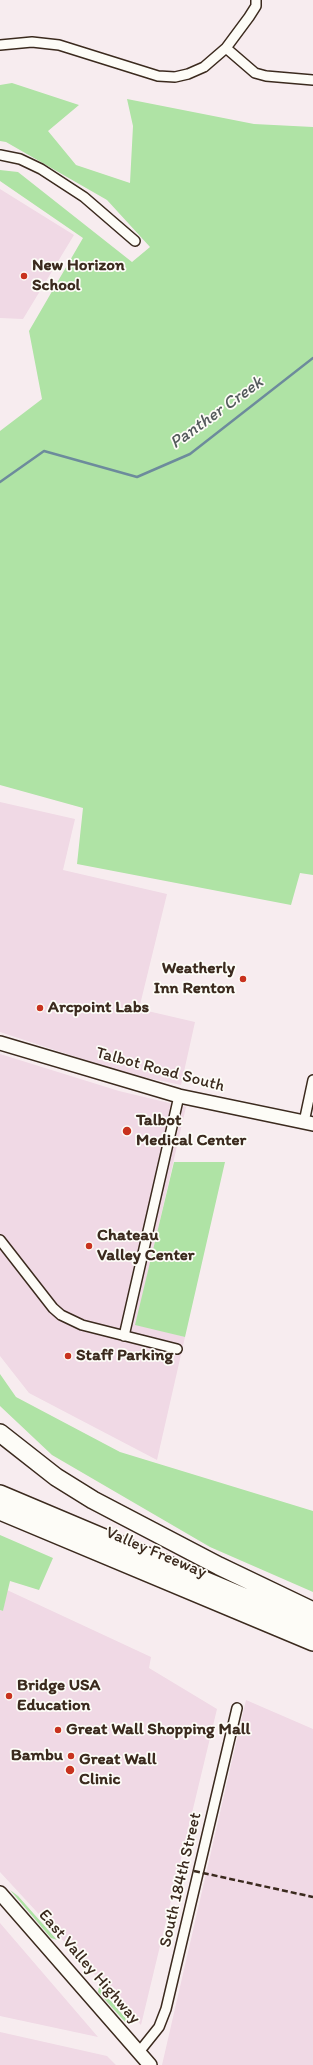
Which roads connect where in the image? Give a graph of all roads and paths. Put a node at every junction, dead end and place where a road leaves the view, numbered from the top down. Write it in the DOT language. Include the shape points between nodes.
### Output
graph roads {
  1 [pos="256,0"];
  2 [pos="0,45"];
  3 [pos="226,48"];
  4 [pos="313,80"];
  5 [pos="0,155"];
  6 [pos="135,241"];
  7 [pos="0,1043"];
  8 [pos="313,1080"];
  9 [pos="179,1096"];
  10 [pos="308,1123"];
  11 [pos="0,1240"];
  12 [pos="124,1336"];
  13 [pos="177,1349"];
  14 [pos="0,1433"];
  15 [pos="0,1487"];
  16 [pos="0,1494"];
  17 [pos="0,1511"];
  18 [pos="0,1522"];
  19 [pos="112,1558"];
  20 [pos="313,1611"];
  21 [pos="313,1619"];
  22 [pos="313,1626"];
  23 [pos="313,1642"];
  24 [pos="237,1708"];
  25 [pos="0,1893"];
  26 [pos="139,2052"];
  27 [pos="150,2065"];
  1 -- 3 [label="street" via="256,6"];
  2 -- 3 [label="street" via="32,42 59,45 158,76 175,77 204,68"];
  3 -- 4 [label="street" via="255,73"];
  5 -- 6 [label="street" via="41,169 84,197"];
  7 -- 9 [label="street, Talbot Road South"];
  8 -- 10 [label="street"];
  9 -- 10 [label="street, Talbot Road South"];
  9 -- 12 [label="street"];
  11 -- 12 [label="street" via="53,1308 72,1321"];
  12 -- 13 [label="street"];
  14 -- 20 [label="highway" via="56,1477 94,1500"];
  15 -- 21 [label="highway, Valley Freeway"];
  16 -- 22 [label="highway"];
  17 -- 19 [label="highway, Valley Freeway"];
  18 -- 19 [label="highway" via="98,1561"];
  19 -- 23 [label="highway, Valley Freeway"];
  24 -- 26 [label="street, South 184th Street" via="166,2009 159,2027"];
  25 -- 26 [label="street, East Valley Highway"];
  26 -- 27 [label="street, East Valley Highway"];
}
